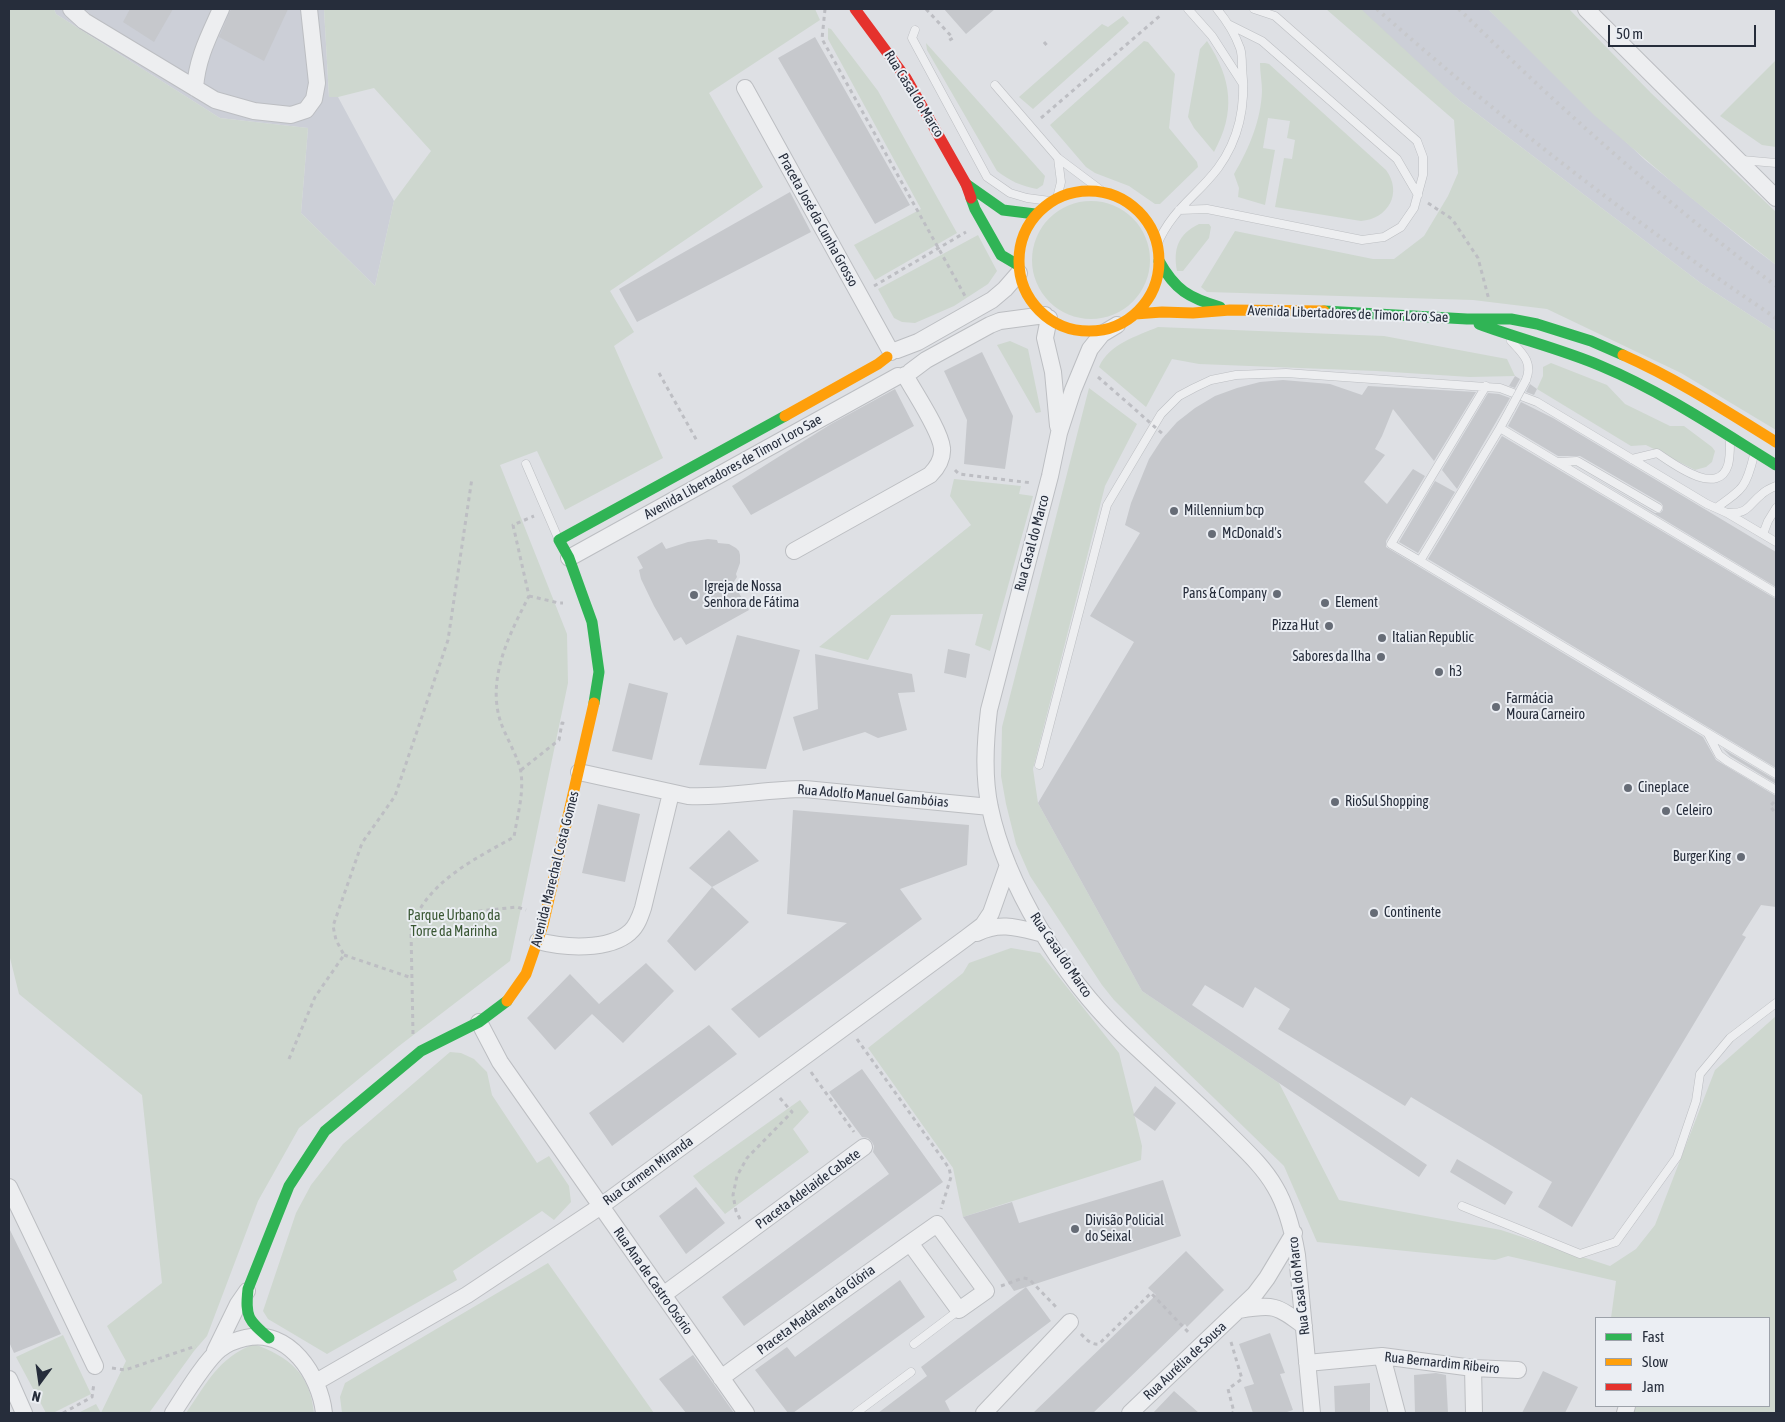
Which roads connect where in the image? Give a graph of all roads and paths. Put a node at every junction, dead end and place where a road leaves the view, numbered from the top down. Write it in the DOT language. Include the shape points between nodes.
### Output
graph roads {
  1 [pos="71,9"];
  2 [pos="221,9"];
  3 [pos="309,9"];
  4 [pos="825,9"];
  5 [pos="855,9"];
  6 [pos="926,9"];
  7 [pos="1188,9"];
  8 [pos="1217,9"];
  9 [pos="1254,9"];
  10 [pos="1586,9"];
  11 [pos="1162,14"];
  12 [pos="1228,24"];
  13 [pos="915,30"];
  14 [pos="948,41"];
  15 [pos="1044,42"];
  16 [pos="1049,48"];
  17 [pos="995,85"];
  18 [pos="1244,86"];
  19 [pos="196,88"];
  20 [pos="744,88"];
  21 [pos="1032,126"];
  22 [pos="1058,158"];
  23 [pos="1740,160"];
  24 [pos="1776,163"];
  25 [pos="966,184"];
  26 [pos="1102,191"];
  27 [pos="1418,196"];
  28 [pos="1776,198"];
  29 [pos="1053,200"];
  30 [pos="1179,210"];
  31 [pos="1035,214"];
  32 [pos="968,231"];
  33 [pos="1158,245"];
  34 [pos="939,248"];
  35 [pos="1159,261"];
  36 [pos="1018,269"];
  37 [pos="872,288"];
  38 [pos="1230,310"];
  39 [pos="970,312"];
  40 [pos="1135,314"];
  41 [pos="1047,317"];
  42 [pos="1467,320"];
  43 [pos="1495,320"];
  44 [pos="1117,325"];
  45 [pos="1505,334"];
  46 [pos="892,353"];
  47 [pos="660,373"];
  48 [pos="904,374"];
  49 [pos="1103,381"];
  50 [pos="1486,386"];
  51 [pos="1746,424"];
  52 [pos="1500,428"];
  53 [pos="1059,433"];
  54 [pos="1165,436"];
  55 [pos="1731,437"];
  56 [pos="1776,442"];
  57 [pos="1755,452"];
  58 [pos="706,459"];
  59 [pos="1632,459"];
  60 [pos="1557,462"];
  61 [pos="526,464"];
  62 [pos="1776,465"];
  63 [pos="959,474"];
  64 [pos="472,478"];
  65 [pos="1014,479"];
  66 [pos="1776,486"];
  67 [pos="1658,508"];
  68 [pos="1716,508"];
  69 [pos="1776,508"];
  70 [pos="546,510"];
  71 [pos="1727,513"];
  72 [pos="1763,534"];
  73 [pos="559,540"];
  74 [pos="1776,542"];
  75 [pos="794,551"];
  76 [pos="569,558"];
  77 [pos="1420,561"];
  78 [pos="1776,593"];
  79 [pos="529,596"];
  80 [pos="583,598"];
  81 [pos="588,729"];
  82 [pos="1708,734"];
  83 [pos="1039,765"];
  84 [pos="521,770"];
  85 [pos="578,772"];
  86 [pos="1776,774"];
  87 [pos="1776,790"];
  88 [pos="671,793"];
  89 [pos="1770,806"];
  90 [pos="990,807"];
  91 [pos="1776,814"];
  92 [pos="1008,865"];
  93 [pos="546,914"];
  94 [pos="415,915"];
  95 [pos="1044,934"];
  96 [pos="966,938"];
  97 [pos="538,941"];
  98 [pos="344,955"];
  99 [pos="412,978"];
  100 [pos="1776,1003"];
  101 [pos="479,1022"];
  102 [pos="846,1025"];
  103 [pos="422,1051"];
  104 [pos="801,1059"];
  105 [pos="289,1060"];
  106 [pos="768,1083"];
  107 [pos="864,1147"];
  108 [pos="9,1187"];
  109 [pos="601,1206"];
  110 [pos="1462,1206"];
  111 [pos="937,1224"];
  112 [pos="749,1232"];
  113 [pos="1294,1232"];
  114 [pos="910,1242"];
  115 [pos="248,1289"];
  116 [pos="986,1291"];
  117 [pos="663,1295"];
  118 [pos="959,1310"];
  119 [pos="1240,1310"];
  120 [pos="1070,1322"];
  121 [pos="1304,1326"];
  122 [pos="223,1337"];
  123 [pos="269,1338"];
  124 [pos="914,1344"];
  125 [pos="1201,1346"];
  126 [pos="1382,1356"];
  127 [pos="212,1358"];
  128 [pos="1307,1363"];
  129 [pos="95,1366"];
  130 [pos="1473,1368"];
  131 [pos="1518,1370"];
  132 [pos="911,1372"];
  133 [pos="721,1378"];
  134 [pos="9,1379"];
  135 [pos="316,1382"];
  136 [pos="92,1397"];
  137 [pos="24,1413"];
  138 [pos="63,1413"];
  139 [pos="172,1413"];
  140 [pos="324,1413"];
  141 [pos="746,1413"];
  142 [pos="856,1413"];
  143 [pos="984,1413"];
  144 [pos="1130,1413"];
  145 [pos="1232,1413"];
  146 [pos="1312,1413"];
  147 [pos="1397,1413"];
  148 [pos="1474,1413"];
  1 -- 19 [label="street" via="84,21"];
  2 -- 19 [label="street" via="199,60"];
  3 -- 19 [label="street" via="317,83 314,99 306,110 291,115 254,111 215,100"];
  4 -- 34 [label="path" via="822,39"];
  5 -- 25 [label="main road, Rua Casal do Marco" via="906,78"];
  6 -- 14 [label="path" via="952,38"];
  7 -- 18 [label="lane" via="1212,36"];
  8 -- 12 [label="lane"];
  9 -- 27 [label="lane" via="1276,16 1417,141 1423,157"];
  10 -- 23 [label="street"];
  11 -- 21 [label="path"];
  12 -- 18 [label="lane" via="1240,49"];
  12 -- 27 [label="lane" via="1262,41 1397,159"];
  13 -- 29 [label="lane" via="912,38 987,177 1010,192 1027,198"];
  15 -- 16 [label="path"];
  17 -- 21 [label="lane"];
  18 -- 30 [label="lane" via="1242,116 1231,145 1218,168"];
  20 -- 46 [label="street, Praceta José da Cunha Grosso"];
  21 -- 22 [label="lane"];
  22 -- 26 [label="lane"];
  22 -- 29 [label="lane" via="1061,182"];
  23 -- 24 [label="lane"];
  23 -- 28 [label="street"];
  25 -- 31 [label="main road, Rua Casal do Marco" via="1004,210"];
  25 -- 36 [label="main road, Rua Casal do Marco" via="975,209 1001,255"];
  26 -- 29 [label="main road" via="1067,193"];
  26 -- 33 [label="main road" via="1132,205 1143,216"];
  27 -- 30 [label="lane" via="1401,227 1384,237 1362,240 1207,209"];
  27 -- 43 [label="path" via="1452,219 1478,258"];
  29 -- 31 [label="main road"];
  30 -- 33 [label="lane" via="1163,231"];
  31 -- 36 [label="main road" via="1022,238"];
  32 -- 34 [label="path"];
  33 -- 35 [label="main road"];
  34 -- 37 [label="path"];
  34 -- 39 [label="path" via="968,300"];
  35 -- 38 [label="main road, Avenida Libertadores de Timor Loro Sae" via="1180,292"];
  35 -- 40 [label="main road" via="1156,281 1148,299"];
  36 -- 39 [label="street, Avenida Libertadores de Timor Loro Sae" via="1005,289"];
  36 -- 41 [label="main road" via="1026,294"];
  38 -- 40 [label="main road, Avenida Libertadores de Timor Loro Sae"];
  38 -- 42 [label="main road, Avenida Libertadores de Timor Loro Sae" via="1413,315"];
  39 -- 46 [label="street, Avenida Libertadores de Timor Loro Sae"];
  40 -- 44 [label="main road"];
  41 -- 44 [label="main road" via="1066,327 1086,331"];
  41 -- 48 [label="street, Avenida Libertadores de Timor Loro Sae" via="1000,321"];
  41 -- 53 [label="street, Rua Casal do Marco" via="1045,338 1054,380"];
  42 -- 43 [label="main road, Avenida Libertadores de Timor Loro Sae"];
  42 -- 45 [label="main road, Avenida Libertadores de Timor Loro Sae"];
  43 -- 51 [label="main road, Avenida Libertadores de Timor Loro Sae" via="1537,324 1613,350 1673,380"];
  44 -- 53 [label="street, Rua Casal do Marco" via="1102,334 1090,349"];
  45 -- 52 [label="lane, bridge" via="1528,361 1530,368"];
  45 -- 55 [label="main road, Avenida Libertadores de Timor Loro Sae" via="1569,353 1616,373"];
  46 -- 48 [label="street" via="886,364 887,370 892,374"];
  46 -- 48 [label="street" via="904,350 912,359 912,366"];
  46 -- 58 [label="main road, Avenida Libertadores de Timor Loro Sae" via="878,364"];
  47 -- 58 [label="path"];
  48 -- 75 [label="street" via="939,436 942,449 937,469"];
  48 -- 76 [label="street, Avenida Libertadores de Timor Loro Sae"];
  49 -- 54 [label="path, bridge"];
  50 -- 59 [label="lane" via="1536,402"];
  50 -- 77 [label="lane" via="1391,544"];
  50 -- 83 [label="lane" via="1286,373 1236,375 1211,380 1179,396 1161,414 1107,505"];
  51 -- 56 [label="main road, Avenida Libertadores de Timor Loro Sae"];
  51 -- 57 [label="main road"];
  52 -- 60 [label="lane"];
  52 -- 77 [label="lane"];
  53 -- 90 [label="street, Rua Casal do Marco" via="989,710 985,770"];
  55 -- 57 [label="main road, Avenida Libertadores de Timor Loro Sae"];
  55 -- 59 [label="lane" via="1728,465 1716,478 1697,477 1657,453"];
  57 -- 62 [label="main road, Avenida Libertadores de Timor Loro Sae"];
  57 -- 68 [label="lane" via="1744,485"];
  58 -- 73 [label="main road, Avenida Libertadores de Timor Loro Sae"];
  59 -- 68 [label="lane"];
  60 -- 67 [label="lane" via="1577,461"];
  60 -- 78 [label="lane"];
  61 -- 70 [label="lane, Avenida Marechal Costa Gomes"];
  63 -- 65 [label="path"];
  64 -- 98 [label="path" via="448,640 395,796 362,843 333,926"];
  66 -- 71 [label="lane" via="1761,494 1748,510"];
  68 -- 71 [label="lane"];
  69 -- 72 [label="lane"];
  70 -- 73 [label="lane, Avenida Marechal Costa Gomes"];
  70 -- 79 [label="path" via="513,525"];
  71 -- 72 [label="lane"];
  72 -- 74 [label="lane"];
  73 -- 76 [label="main road, Avenida Marechal Costa Gomes"];
  76 -- 80 [label="main road, Avenida Marechal Costa Gomes"];
  77 -- 82 [label="lane"];
  79 -- 80 [label="path" via="559,603"];
  79 -- 84 [label="path" via="510,632 496,694 499,718"];
  80 -- 81 [label="main road, Avenida Marechal Costa Gomes" via="592,622 599,672"];
  81 -- 84 [label="path" via="562,723 559,740"];
  81 -- 85 [label="main road, Avenida Marechal Costa Gomes"];
  82 -- 86 [label="lane"];
  82 -- 87 [label="lane" via="1719,755 1727,762"];
  84 -- 94 [label="path" via="522,785 514,837 456,870"];
  85 -- 88 [label="street, Rua Adolfo Manuel Gambóias"];
  85 -- 93 [label="main road, Avenida Marechal Costa Gomes"];
  88 -- 90 [label="street, Rua Adolfo Manuel Gambóias" via="699,796 805,789"];
  88 -- 97 [label="street" via="643,908 630,932 614,941 565,947"];
  89 -- 91 [label="path"];
  90 -- 92 [label="street, Rua Casal do Marco"];
  92 -- 95 [label="street, Rua Casal do Marco"];
  92 -- 96 [label="street, Rua Carmen Miranda" via="992,912 983,925"];
  93 -- 94 [label="path" via="517,908 424,917"];
  93 -- 97 [label="main road, Avenida Marechal Costa Gomes"];
  94 -- 99 [label="path" via="411,930"];
  95 -- 96 [label="street, Rua Carmen Miranda" via="996,926"];
  95 -- 113 [label="street, Rua Casal do Marco" via="1075,979 1118,1030 1212,1116 1266,1172"];
  96 -- 102 [label="street, Rua Carmen Miranda"];
  97 -- 101 [label="main road, Avenida Marechal Costa Gomes" via="526,974 507,1001"];
  98 -- 99 [label="path"];
  98 -- 105 [label="path" via="315,997"];
  99 -- 103 [label="path" via="413,1040"];
  100 -- 110 [label="lane" via="1730,1038 1700,1074 1696,1101 1677,1157 1616,1242 1580,1254"];
  101 -- 103 [label="main road, Avenida Marechal Costa Gomes"];
  101 -- 109 [label="street, Rua Ana de Castro Osório" via="500,1062"];
  102 -- 104 [label="street, Rua Carmen Miranda"];
  102 -- 111 [label="path" via="950,1168 951,1177"];
  103 -- 115 [label="main road, Avenida Marechal Costa Gomes" via="325,1131 289,1186"];
  104 -- 106 [label="street, Rua Carmen Miranda"];
  104 -- 107 [label="path, Praceta Adelaide Cabete"];
  106 -- 109 [label="street, Rua Carmen Miranda"];
  106 -- 112 [label="path" via="792,1112 747,1158 737,1176 733,1195 736,1211"];
  107 -- 112 [label="street, Praceta Adelaide Cabete"];
  108 -- 129 [label="street"];
  109 -- 117 [label="street, Rua Ana de Castro Osório"];
  109 -- 135 [label="street, Rua Carmen Miranda" via="467,1295"];
  111 -- 114 [label="street, Praceta Madalena da Glória"];
  111 -- 116 [label="street"];
  112 -- 117 [label="street, Praceta Adelaide Cabete"];
  113 -- 119 [label="street, Rua Aurélia de Sousa" via="1267,1278"];
  113 -- 121 [label="street, Rua Casal do Marco"];
  114 -- 118 [label="street"];
  114 -- 133 [label="street, Praceta Madalena da Glória"];
  115 -- 122 [label="street, Avenida Marechal Costa Gomes"];
  115 -- 123 [label="main road, Avenida Marechal Costa Gomes" via="248,1315"];
  116 -- 118 [label="street"];
  116 -- 120 [label="path" via="1023,1278 1029,1279"];
  117 -- 133 [label="street, Rua Ana de Castro Osório"];
  118 -- 124 [label="lane"];
  119 -- 121 [label="street" via="1265,1306 1275,1308"];
  119 -- 125 [label="street, Rua Aurélia de Sousa"];
  119 -- 145 [label="path" via="1231,1344 1242,1379 1228,1388"];
  120 -- 125 [label="path" via="1089,1342 1099,1344 1151,1293"];
  120 -- 143 [label="street"];
  121 -- 128 [label="street, Rua Casal do Marco"];
  122 -- 127 [label="street, Avenida Marechal Costa Gomes"];
  122 -- 129 [label="path" via="125,1370"];
  123 -- 127 [label="street" via="237,1340 220,1349"];
  123 -- 135 [label="street" via="296,1354"];
  125 -- 144 [label="street, Rua Aurélia de Sousa"];
  126 -- 128 [label="street, Rua Bernardim Ribeiro"];
  126 -- 130 [label="street, Rua Bernardim Ribeiro"];
  126 -- 147 [label="street"];
  127 -- 139 [label="street"];
  128 -- 146 [label="street, Rua Casal do Marco"];
  130 -- 131 [label="street, Rua Bernardim Ribeiro"];
  130 -- 148 [label="street"];
  132 -- 142 [label="lane"];
  133 -- 141 [label="street, Rua Ana de Castro Osório"];
  134 -- 137 [label="street"];
  135 -- 140 [label="street"];
  136 -- 138 [label="path"];
}
